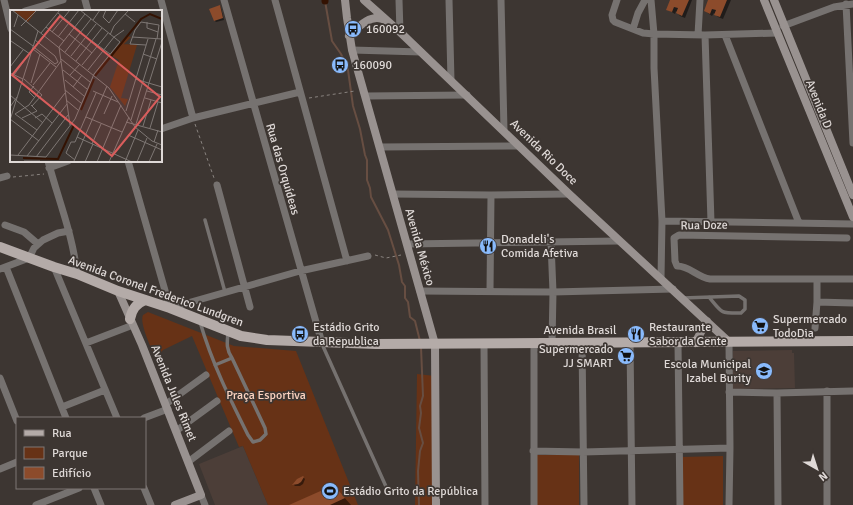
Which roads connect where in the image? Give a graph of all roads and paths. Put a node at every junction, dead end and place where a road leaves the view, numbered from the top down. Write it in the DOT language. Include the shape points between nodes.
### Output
graph roads {
  1 [pos="4,0"];
  2 [pos="63,0"];
  3 [pos="85,0"];
  4 [pos="160,0"];
  5 [pos="224,0"];
  6 [pos="275,0"];
  7 [pos="345,0"];
  8 [pos="364,0"];
  9 [pos="399,0"];
  10 [pos="449,0"];
  11 [pos="500,0"];
  12 [pos="617,0"];
  13 [pos="644,0"];
  14 [pos="651,0"];
  15 [pos="700,0"];
  16 [pos="764,0"];
  17 [pos="774,0"];
  18 [pos="849,4"];
  19 [pos="28,10"];
  20 [pos="88,10"];
  21 [pos="9,15"];
  22 [pos="0,18"];
  23 [pos="388,21"];
  24 [pos="783,26"];
  25 [pos="633,29"];
  26 [pos="400,32"];
  27 [pos="777,33"];
  28 [pos="654,34"];
  29 [pos="702,35"];
  30 [pos="726,35"];
  31 [pos="349,36"];
  32 [pos="352,50"];
  33 [pos="421,52"];
  34 [pos="451,80"];
  35 [pos="801,80"];
  36 [pos="365,93"];
  37 [pos="467,95"];
  38 [pos="301,96"];
  39 [pos="253,103"];
  40 [pos="193,118"];
  41 [pos="162,129"];
  42 [pos="504,130"];
  43 [pos="853,142"];
  44 [pos="519,146"];
  45 [pos="380,147"];
  46 [pos="65,162"];
  47 [pos="128,162"];
  48 [pos="49,167"];
  49 [pos="3,177"];
  50 [pos="850,180"];
  51 [pos="217,185"];
  52 [pos="393,194"];
  53 [pos="569,194"];
  54 [pos="853,194"];
  55 [pos="491,195"];
  56 [pos="853,217"];
  57 [pos="205,220"];
  58 [pos="662,221"];
  59 [pos="711,222"];
  60 [pos="799,224"];
  61 [pos="853,224"];
  62 [pos="5,226"];
  63 [pos="69,231"];
  64 [pos="847,238"];
  65 [pos="619,241"];
  66 [pos="491,243"];
  67 [pos="551,243"];
  68 [pos="38,244"];
  69 [pos="407,244"];
  70 [pos="0,247"];
  71 [pos="368,256"];
  72 [pos="399,256"];
  73 [pos="28,258"];
  74 [pos="346,261"];
  75 [pos="54,267"];
  76 [pos="3,268"];
  77 [pos="300,271"];
  78 [pos="77,274"];
  79 [pos="660,278"];
  80 [pos="817,279"];
  81 [pos="853,280"];
  82 [pos="244,287"];
  83 [pos="673,289"];
  84 [pos="118,291"];
  85 [pos="490,291"];
  86 [pos="226,292"];
  87 [pos="420,292"];
  88 [pos="553,292"];
  89 [pos="709,297"];
  90 [pos="682,298"];
  91 [pos="145,300"];
  92 [pos="817,302"];
  93 [pos="853,303"];
  94 [pos="250,307"];
  95 [pos="170,308"];
  96 [pos="199,321"];
  97 [pos="707,321"];
  98 [pos="132,322"];
  99 [pos="815,328"];
  100 [pos="229,332"];
  101 [pos="853,341"];
  102 [pos="86,342"];
  103 [pos="695,342"];
  104 [pos="729,342"];
  105 [pos="322,343"];
  106 [pos="552,343"];
  107 [pos="582,343"];
  108 [pos="630,343"];
  109 [pos="678,343"];
  110 [pos="431,344"];
  111 [pos="484,344"];
  112 [pos="534,344"];
  113 [pos="232,358"];
  114 [pos="215,365"];
  115 [pos="206,376"];
  116 [pos="0,378"];
  117 [pos="106,390"];
  118 [pos="827,391"];
  119 [pos="853,391"];
  120 [pos="728,392"];
  121 [pos="777,393"];
  122 [pos="217,401"];
  123 [pos="62,407"];
  124 [pos="167,407"];
  125 [pos="66,417"];
  126 [pos="117,417"];
  127 [pos="146,417"];
  128 [pos="16,418"];
  129 [pos="176,431"];
  130 [pos="229,431"];
  131 [pos="730,448"];
  132 [pos="631,450"];
  133 [pos="680,450"];
  134 [pos="533,451"];
  135 [pos="583,452"];
  136 [pos="16,462"];
  137 [pos="188,462"];
  138 [pos="0,469"];
  139 [pos="76,489"];
  140 [pos="94,489"];
  141 [pos="144,489"];
  142 [pos="388,491"];
  143 [pos="201,495"];
  144 [pos="36,505"];
  145 [pos="101,505"];
  146 [pos="151,505"];
  147 [pos="175,505"];
  148 [pos="205,505"];
  149 [pos="436,505"];
  150 [pos="485,505"];
  151 [pos="534,505"];
  152 [pos="584,505"];
  153 [pos="632,505"];
  154 [pos="680,505"];
  155 [pos="729,505"];
  156 [pos="778,505"];
  157 [pos="827,505"];
  1 -- 21 [label="street"];
  2 -- 19 [label="street"];
  3 -- 20 [label="street"];
  4 -- 40 [label="street"];
  5 -- 39 [label="street, Rua das Orquídeas"];
  6 -- 38 [label="street"];
  7 -- 31 [label="street, Avenida México"];
  8 -- 23 [label="street, Avenida Rio Doce"];
  9 -- 26 [label="street"];
  10 -- 34 [label="street"];
  11 -- 42 [label="street"];
  12 -- 25 [label="street" via="613,20"];
  13 -- 25 [label="street"];
  14 -- 28 [label="street"];
  15 -- 29 [label="street"];
  16 -- 27 [label="street, Avenida D"];
  17 -- 24 [label="street, Avenida D"];
  18 -- 24 [label="street"];
  18 -- 43 [label="street"];
  21 -- 22 [label="street"];
  23 -- 26 [label="street, Avenida Rio Doce"];
  23 -- 31 [label="street" via="381,18 369,20"];
  24 -- 35 [label="street, Avenida D"];
  25 -- 28 [label="street"];
  26 -- 33 [label="street, Avenida Rio Doce"];
  27 -- 30 [label="street"];
  27 -- 35 [label="street, Avenida D"];
  28 -- 29 [label="street"];
  28 -- 58 [label="street"];
  29 -- 30 [label="street"];
  29 -- 59 [label="street"];
  30 -- 60 [label="street"];
  31 -- 32 [label="street, Avenida México"];
  32 -- 33 [label="street"];
  32 -- 36 [label="street, Avenida México"];
  33 -- 34 [label="street, Avenida Rio Doce"];
  34 -- 37 [label="street, Avenida Rio Doce"];
  35 -- 50 [label="street, Avenida D"];
  35 -- 56 [label="street, Avenida D"];
  36 -- 37 [label="street"];
  36 -- 38 [label="path"];
  36 -- 45 [label="street, Avenida México"];
  37 -- 42 [label="street, Avenida Rio Doce"];
  38 -- 39 [label="street"];
  38 -- 74 [label="street"];
  39 -- 40 [label="street"];
  39 -- 77 [label="street, Rua das Orquídeas"];
  40 -- 41 [label="street"];
  40 -- 51 [label="path"];
  42 -- 44 [label="street, Avenida Rio Doce"];
  44 -- 45 [label="street"];
  44 -- 53 [label="street, Avenida Rio Doce"];
  45 -- 52 [label="street, Avenida México"];
  46 -- 48 [label="street"];
  47 -- 95 [label="street"];
  48 -- 49 [label="path" via="37,175"];
  48 -- 63 [label="street"];
  50 -- 54 [label="street, Avenida D"];
  51 -- 82 [label="street"];
  52 -- 55 [label="street"];
  52 -- 69 [label="street, Avenida México"];
  53 -- 55 [label="street"];
  53 -- 65 [label="street, Avenida Rio Doce"];
  55 -- 66 [label="street"];
  57 -- 86 [label="lane"];
  58 -- 59 [label="street, Rua Doze"];
  58 -- 79 [label="street"];
  59 -- 60 [label="street, Rua Doze"];
  60 -- 61 [label="street, Rua Doze"];
  62 -- 68 [label="street" via="24,232"];
  63 -- 68 [label="street"];
  63 -- 78 [label="street"];
  64 -- 80 [label="street, Rua Doze" via="679,235 674,238 676,264 685,266 702,278"];
  65 -- 67 [label="street"];
  65 -- 79 [label="street, Avenida Rio Doce"];
  66 -- 67 [label="street"];
  66 -- 69 [label="street"];
  66 -- 85 [label="street"];
  67 -- 88 [label="street"];
  68 -- 73 [label="street"];
  69 -- 87 [label="street, Avenida México"];
  70 -- 73 [label="main road, Avenida Coronel Frederico Lundgren"];
  71 -- 72 [label="path"];
  71 -- 74 [label="street"];
  73 -- 75 [label="main road, Avenida Coronel Frederico Lundgren"];
  73 -- 76 [label="street"];
  74 -- 77 [label="street"];
  75 -- 78 [label="main road, Avenida Coronel Frederico Lundgren"];
  75 -- 102 [label="street"];
  76 -- 123 [label="street"];
  77 -- 82 [label="street"];
  77 -- 105 [label="street, Rua das Orquídeas"];
  78 -- 84 [label="main road, Avenida Coronel Frederico Lundgren"];
  79 -- 83 [label="street, Avenida Rio Doce"];
  80 -- 81 [label="street, Rua Doze"];
  80 -- 92 [label="street"];
  82 -- 86 [label="street"];
  82 -- 94 [label="street"];
  83 -- 88 [label="street"];
  83 -- 90 [label="street, Avenida Rio Doce"];
  84 -- 91 [label="main road, Avenida Coronel Frederico Lundgren"];
  84 -- 98 [label="street, Avenida Jules Rimet"];
  85 -- 87 [label="street"];
  85 -- 88 [label="street"];
  86 -- 95 [label="street"];
  87 -- 110 [label="street, Avenida México"];
  88 -- 106 [label="street"];
  89 -- 89 [label="lane" via="739,296 745,300 745,309 742,313 725,313"];
  89 -- 90 [label="lane"];
  90 -- 97 [label="street, Avenida Rio Doce"];
  91 -- 95 [label="main road, Avenida Coronel Frederico Lundgren"];
  91 -- 98 [label="main road" via="134,307 131,313"];
  92 -- 93 [label="street"];
  92 -- 99 [label="street"];
  95 -- 96 [label="main road, Avenida Coronel Frederico Lundgren"];
  96 -- 100 [label="main road, Avenida Coronel Frederico Lundgren"];
  96 -- 114 [label="lane"];
  97 -- 103 [label="street"];
  97 -- 104 [label="street, Avenida Rio Doce"];
  98 -- 102 [label="street"];
  98 -- 124 [label="street, Avenida Jules Rimet"];
  100 -- 105 [label="main road, Avenida Coronel Frederico Lundgren" via="267,340"];
  100 -- 113 [label="lane" via="227,347"];
  101 -- 104 [label="main road, Avenida Brasil"];
  102 -- 117 [label="street"];
  103 -- 104 [label="main road, Avenida Brasil"];
  103 -- 109 [label="main road, Avenida Brasil"];
  104 -- 120 [label="street"];
  105 -- 110 [label="main road, Avenida Coronel Frederico Lundgren"];
  105 -- 142 [label="lane"];
  106 -- 107 [label="main road, Avenida Brasil"];
  106 -- 112 [label="main road, Avenida Brasil"];
  107 -- 108 [label="main road, Avenida Brasil"];
  107 -- 135 [label="street"];
  108 -- 109 [label="main road, Avenida Brasil"];
  108 -- 132 [label="street"];
  109 -- 133 [label="street"];
  110 -- 111 [label="main road, Avenida Brasil"];
  110 -- 149 [label="street, Avenida México"];
  111 -- 112 [label="main road, Avenida Brasil"];
  111 -- 150 [label="street"];
  112 -- 134 [label="street"];
  113 -- 114 [label="lane"];
  113 -- 114 [label="lane" via="265,428 266,434 260,440 253,442 248,435"];
  115 -- 124 [label="street"];
  116 -- 128 [label="street"];
  117 -- 123 [label="street"];
  117 -- 126 [label="street"];
  118 -- 119 [label="street"];
  118 -- 121 [label="street"];
  118 -- 157 [label="street"];
  120 -- 121 [label="street"];
  120 -- 131 [label="street"];
  121 -- 156 [label="street"];
  122 -- 129 [label="street"];
  123 -- 125 [label="street"];
  124 -- 127 [label="street"];
  124 -- 129 [label="street, Avenida Jules Rimet"];
  129 -- 137 [label="street, Avenida Jules Rimet"];
  130 -- 137 [label="street"];
  131 -- 133 [label="street"];
  131 -- 155 [label="street"];
  132 -- 133 [label="street"];
  132 -- 135 [label="street"];
  132 -- 153 [label="street"];
  133 -- 154 [label="street"];
  134 -- 135 [label="street"];
  134 -- 151 [label="street"];
  135 -- 152 [label="street"];
  136 -- 138 [label="street"];
  137 -- 143 [label="street, Avenida Jules Rimet"];
  139 -- 144 [label="street"];
  140 -- 145 [label="street"];
  141 -- 146 [label="street"];
  143 -- 147 [label="street"];
  143 -- 148 [label="street, Avenida Jules Rimet"];
}
